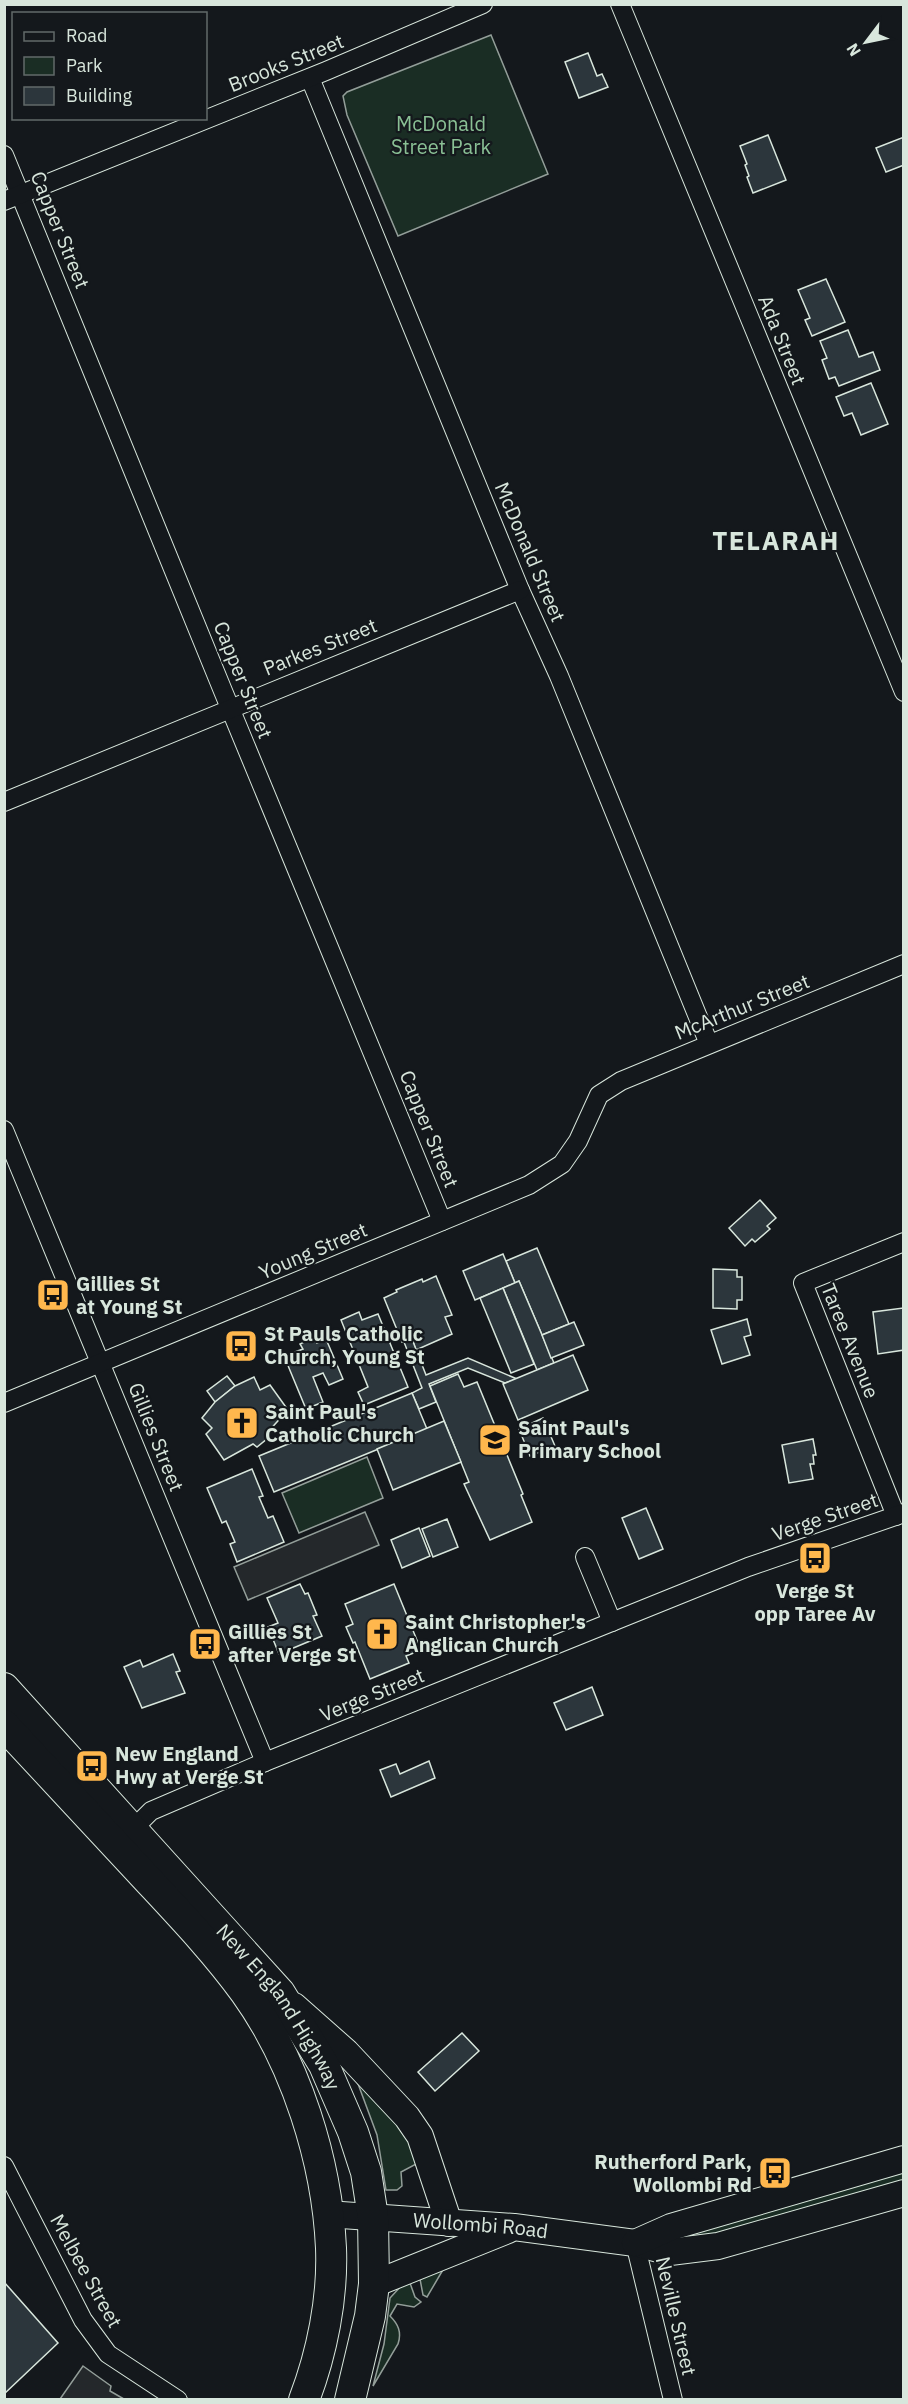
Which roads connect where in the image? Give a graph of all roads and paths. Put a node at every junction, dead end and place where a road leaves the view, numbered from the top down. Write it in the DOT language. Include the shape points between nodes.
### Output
graph roads {
  1 [pos="483,4"];
  2 [pos="620,4"];
  3 [pos="310,78"];
  4 [pos="206,120"];
  5 [pos="207,120"];
  6 [pos="4,155"];
  7 [pos="13,198"];
  8 [pos="520,590"];
  9 [pos="903,692"];
  10 [pos="230,708"];
  11 [pos="4,802"];
  12 [pos="903,964"];
  13 [pos="709,1044"];
  14 [pos="599,1095"];
  15 [pos="4,1130"];
  16 [pos="442,1221"];
  17 [pos="903,1242"];
  18 [pos="101,1363"];
  19 [pos="4,1403"];
  20 [pos="900,1515"];
  21 [pos="585,1557"];
  22 [pos="612,1622"];
  23 [pos="4,1688"];
  24 [pos="4,1725"];
  25 [pos="265,1762"];
  26 [pos="133,1829"];
  27 [pos="280,1993"];
  28 [pos="903,2159"];
  29 [pos="4,2166"];
  30 [pos="903,2193"];
  31 [pos="327,2214"];
  32 [pos="373,2217"];
  33 [pos="449,2223"];
  34 [pos="514,2227"];
  35 [pos="635,2243"];
  36 [pos="374,2284"];
  37 [pos="178,2400"];
  38 [pos="304,2400"];
  39 [pos="350,2400"];
  40 [pos="673,2400"];
  1 -- 3 [label="street, Brooks Street"];
  2 -- 9 [label="street, Ada Street"];
  3 -- 5 [label="street, Brooks Street"];
  3 -- 8 [label="street, McDonald Street"];
  4 -- 7 [label="street, Brooks Street"];
  6 -- 7 [label="street, Capper Street"];
  7 -- 10 [label="street, Capper Street"];
  8 -- 10 [label="street, Parkes Street"];
  8 -- 13 [label="street, McDonald Street"];
  10 -- 11 [label="street, Parkes Street"];
  10 -- 16 [label="street, Capper Street"];
  12 -- 13 [label="street, McArthur Street"];
  13 -- 14 [label="street, McArthur Street" via="621,1081"];
  14 -- 16 [label="street, Young Street" via="578,1141 562,1164 529,1185"];
  15 -- 18 [label="street, Gillies Street"];
  16 -- 18 [label="street, Young Street"];
  17 -- 20 [label="street, Taree Avenue" via="803,1284"];
  18 -- 19 [label="street, Young Street"];
  18 -- 25 [label="street, Gillies Street"];
  20 -- 22 [label="street, Verge Street" via="748,1567"];
  21 -- 22 [label="street"];
  22 -- 25 [label="street, Verge Street"];
  23 -- 26 [label="highway, New England Highway"];
  24 -- 31 [label="highway, New England Highway" via="210,1947 246,1993 293,2080 318,2162"];
  25 -- 26 [label="street, Verge Street" via="152,1811"];
  26 -- 27 [label="highway, New England Highway"];
  27 -- 32 [label="highway, New England Highway" via="339,2096 366,2172"];
  27 -- 33 [label="main road" via="346,2052 407,2117 420,2136"];
  28 -- 35 [label="main road" via="671,2227"];
  29 -- 37 [label="street, Melbee Street" via="96,2339 108,2354"];
  30 -- 35 [label="main road, Wollombi Road" via="718,2246 670,2252"];
  31 -- 32 [label="main road, Wollombi Road"];
  31 -- 38 [label="highway, New England Highway" via="331,2249 328,2295 316,2368"];
  32 -- 33 [label="main road, Wollombi Road"];
  32 -- 36 [label="highway, New England Highway"];
  33 -- 34 [label="main road, Wollombi Road"];
  34 -- 35 [label="main road, Wollombi Road"];
  34 -- 36 [label="main road"];
  35 -- 40 [label="street, Neville Street"];
  36 -- 39 [label="highway, New England Highway"];
}
